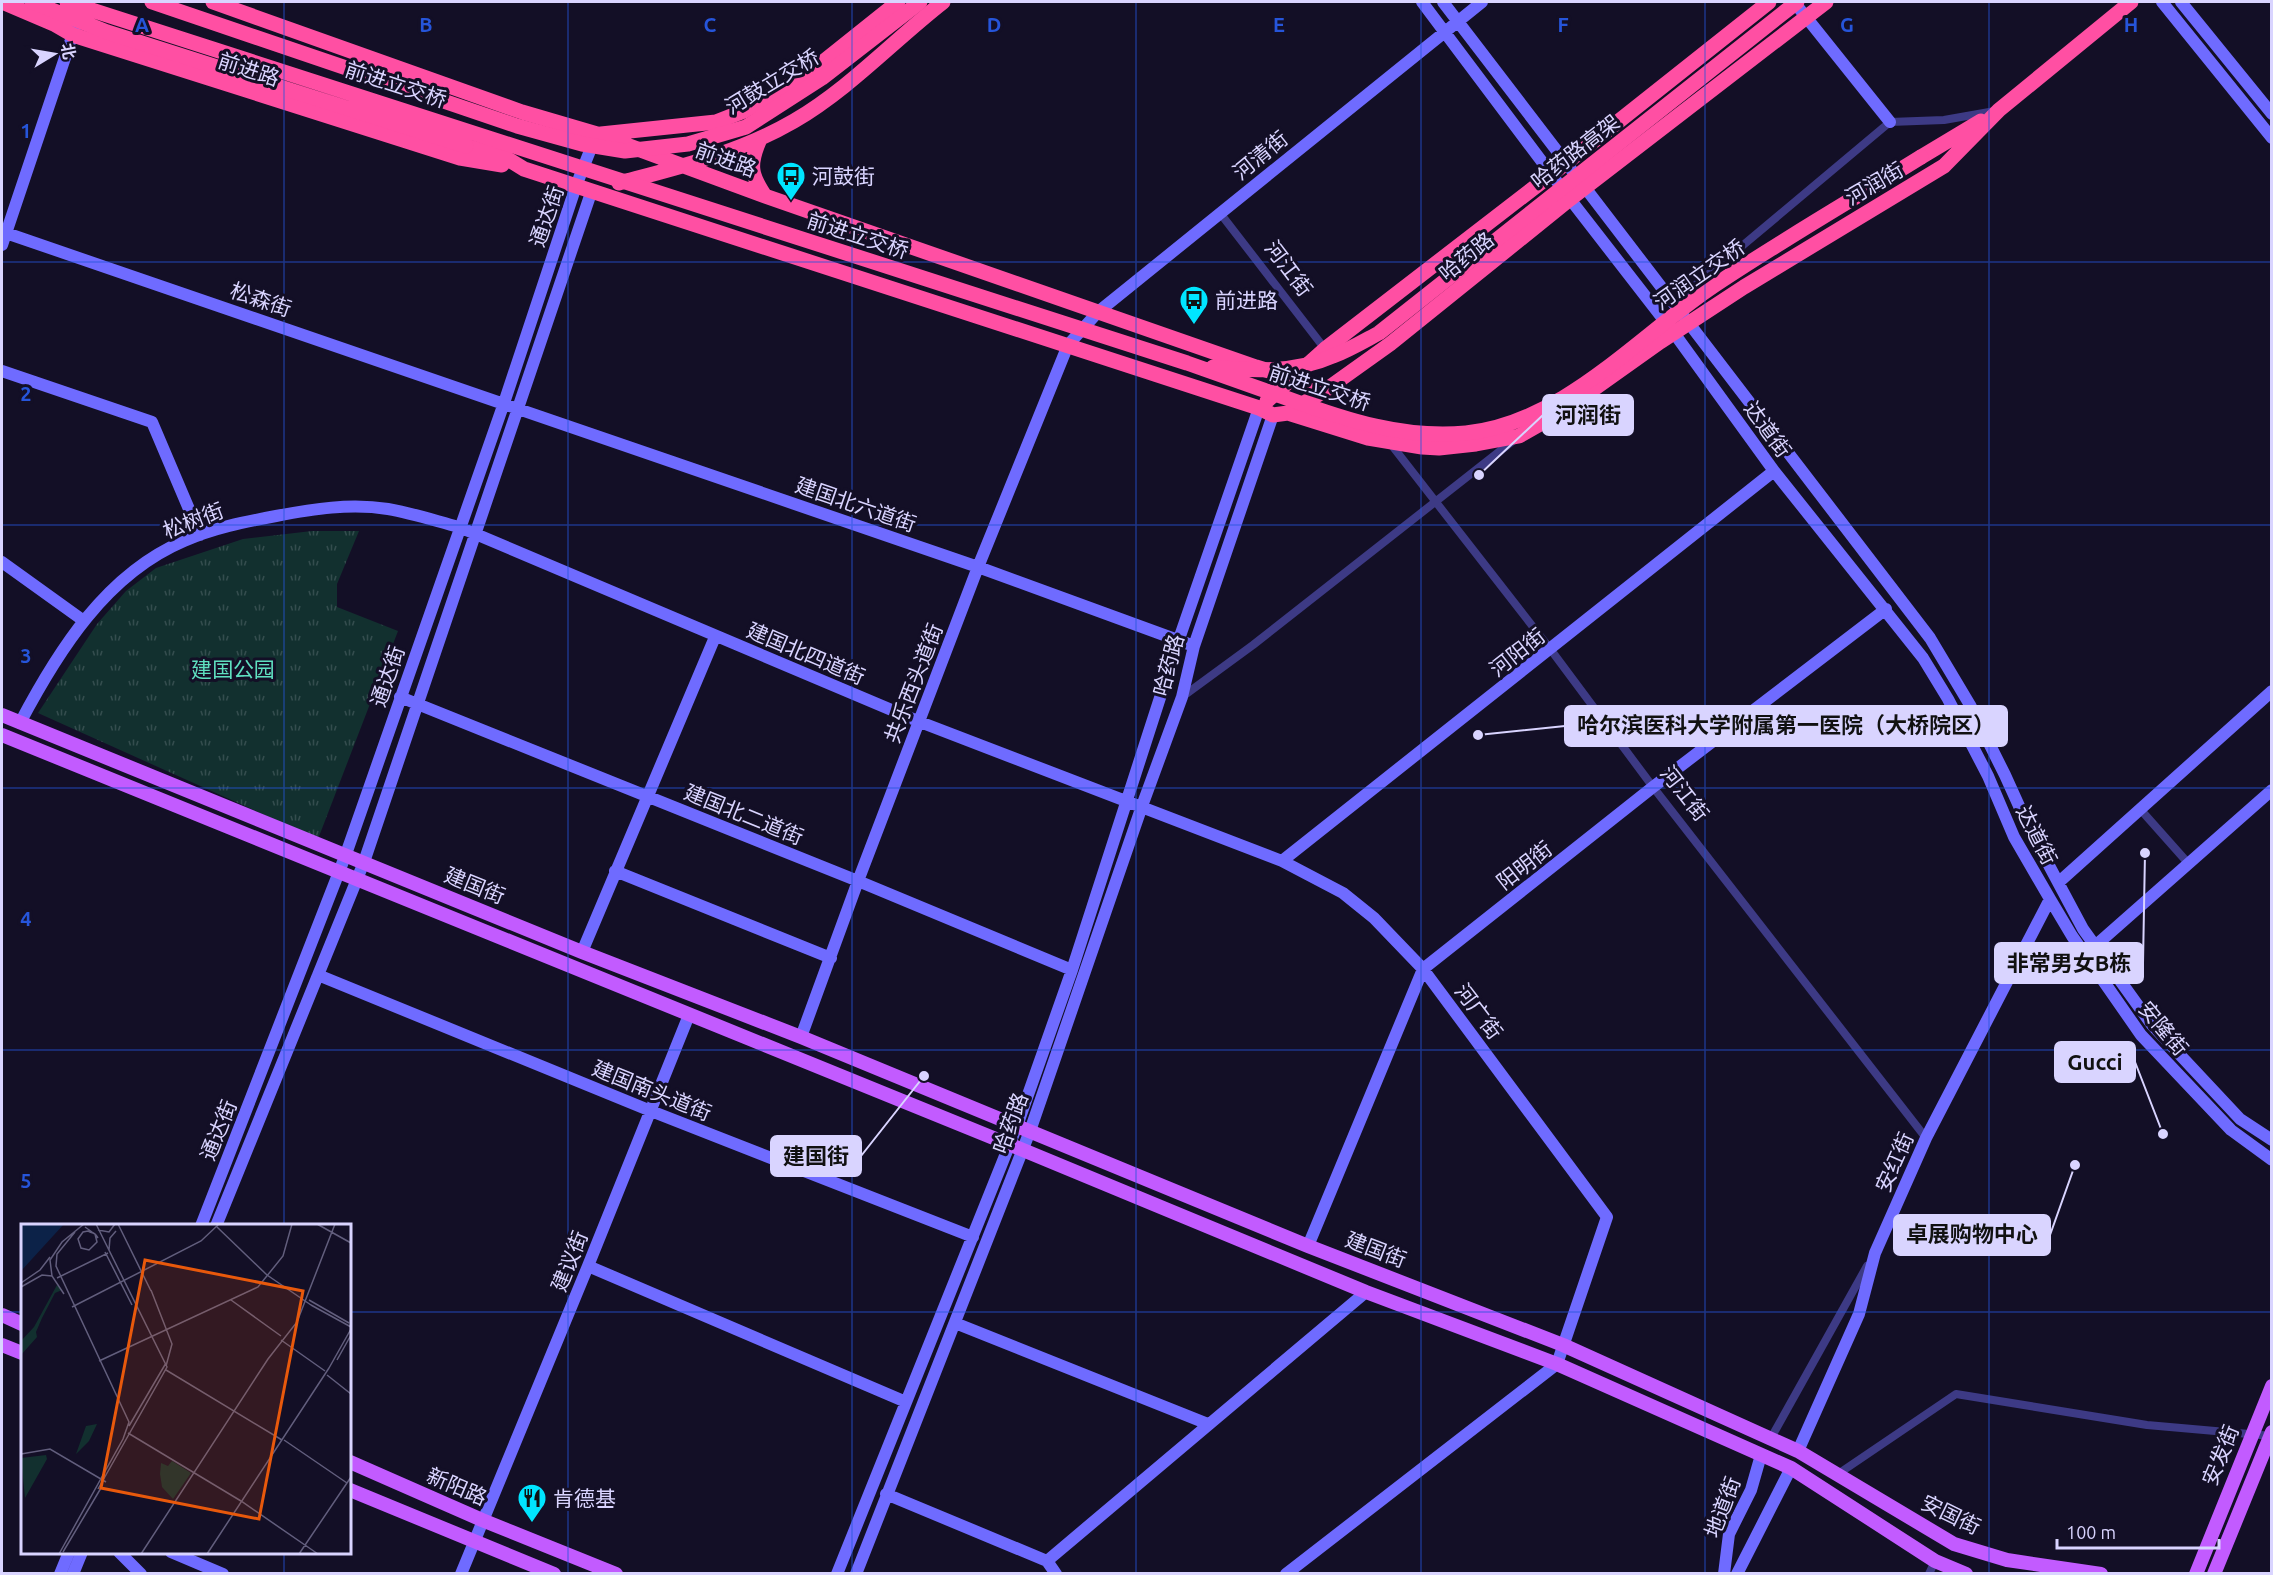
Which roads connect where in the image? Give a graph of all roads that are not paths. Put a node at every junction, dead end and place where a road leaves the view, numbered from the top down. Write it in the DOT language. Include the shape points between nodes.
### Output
graph roads {
  1 [pos="2,2"];
  2 [pos="32,2"];
  3 [pos="62,2"];
  4 [pos="67,2"];
  5 [pos="84,2"];
  6 [pos="152,2"];
  7 [pos="213,2"];
  8 [pos="898,2"];
  9 [pos="920,2"];
  10 [pos="943,2"];
  11 [pos="1422,2"];
  12 [pos="1443,2"];
  13 [pos="1482,2"];
  14 [pos="1769,2"];
  15 [pos="1796,2"];
  16 [pos="1826,2"];
  17 [pos="2131,2"];
  18 [pos="2162,2"];
  19 [pos="2181,2"];
  20 [pos="1806,16"];
  21 [pos="920,20"];
  22 [pos="1458,20"];
  23 [pos="54,24"];
  24 [pos="1445,30"];
  25 [pos="73,35"];
  26 [pos="1999,110"];
  27 [pos="2271,114"];
  28 [pos="1890,122"];
  29 [pos="597,134"];
  30 [pos="2271,138"];
  31 [pos="760,139"];
  32 [pos="626,151"];
  33 [pos="1566,163"];
  34 [pos="683,166"];
  35 [pos="524,169"];
  36 [pos="1551,174"];
  37 [pos="576,186"];
  38 [pos="1584,188"];
  39 [pos="592,190"];
  40 [pos="765,196"];
  41 [pos="1570,199"];
  42 [pos="1220,213"];
  43 [pos="4,239"];
  44 [pos="1674,303"];
  45 [pos="1098,312"];
  46 [pos="1690,322"];
  47 [pos="1674,333"];
  48 [pos="1068,345"];
  49 [pos="1325,350"];
  50 [pos="1186,363"];
  51 [pos="2,371"];
  52 [pos="1294,378"];
  53 [pos="1327,389"];
  54 [pos="504,403"];
  55 [pos="518,408"];
  56 [pos="1273,412"];
  57 [pos="1502,425"];
  58 [pos="1519,436"];
  59 [pos="1390,443"];
  60 [pos="1774,471"];
  61 [pos="1435,501"];
  62 [pos="459,527"];
  63 [pos="475,534"];
  64 [pos="200,535"];
  65 [pos="2,562"];
  66 [pos="978,567"];
  67 [pos="1886,609"];
  68 [pos="84,621"];
  69 [pos="715,637"];
  70 [pos="1179,639"];
  71 [pos="1194,646"];
  72 [pos="1551,650"];
  73 [pos="2271,691"];
  74 [pos="400,697"];
  75 [pos="1182,697"];
  76 [pos="417,704"];
  77 [pos="2,715"];
  78 [pos="920,722"];
  79 [pos="20,723"];
  80 [pos="2,735"];
  81 [pos="1653,787"];
  82 [pos="2271,790"];
  83 [pos="647,796"];
  84 [pos="1127,801"];
  85 [pos="1142,806"];
  86 [pos="2140,809"];
  87 [pos="346,854"];
  88 [pos="1282,861"];
  89 [pos="364,862"];
  90 [pos="2188,863"];
  91 [pos="339,871"];
  92 [pos="615,871"];
  93 [pos="357,879"];
  94 [pos="858,881"];
  95 [pos="2059,882"];
  96 [pos="2050,899"];
  97 [pos="2095,945"];
  98 [pos="582,952"];
  99 [pos="831,958"];
  100 [pos="1423,969"];
  101 [pos="1072,970"];
  102 [pos="318,975"];
  103 [pos="688,1015"];
  104 [pos="801,1037"];
  105 [pos="651,1111"];
  106 [pos="1023,1129"];
  107 [pos="1926,1138"];
  108 [pos="2271,1140"];
  109 [pos="1016,1148"];
  110 [pos="2271,1160"];
  111 [pos="202,1224"];
  112 [pos="217,1224"];
  113 [pos="973,1237"];
  114 [pos="1308,1246"];
  115 [pos="1875,1253"];
  116 [pos="588,1266"];
  117 [pos="1366,1292"];
  118 [pos="2,1315"];
  119 [pos="955,1323"];
  120 [pos="21,1324"];
  121 [pos="2,1345"];
  122 [pos="1563,1345"];
  123 [pos="21,1353"];
  124 [pos="1557,1365"];
  125 [pos="2271,1386"];
  126 [pos="906,1402"];
  127 [pos="1208,1424"];
  128 [pos="2271,1434"];
  129 [pos="2250,1435"];
  130 [pos="1771,1438"];
  131 [pos="1798,1451"];
  132 [pos="1761,1455"];
  133 [pos="351,1462"];
  134 [pos="1791,1468"];
  135 [pos="1838,1474"];
  136 [pos="351,1490"];
  137 [pos="886,1494"];
  138 [pos="482,1520"];
  139 [pos="473,1542"];
  140 [pos="68,1554"];
  141 [pos="81,1554"];
  142 [pos="126,1554"];
  143 [pos="176,1554"];
  144 [pos="1047,1561"];
  145 [pos="1932,1567"];
  146 [pos="1962,1573"];
  147 [pos="60,1574"];
  148 [pos="73,1574"];
  149 [pos="141,1574"];
  150 [pos="223,1574"];
  151 [pos="461,1574"];
  152 [pos="554,1574"];
  153 [pos="616,1574"];
  154 [pos="837,1574"];
  155 [pos="856,1574"];
  156 [pos="1056,1574"];
  157 [pos="1286,1574"];
  158 [pos="1724,1574"];
  159 [pos="1737,1574"];
  160 [pos="2101,1574"];
  161 [pos="2196,1574"];
  162 [pos="2214,1574"];
  1 -- 23 [label="highway, 前进路"];
  2 -- 35 [label="highway, 前进路, bridge" via="107,32 506,158"];
  3 -- 23 [label="street"];
  4 -- 50 [label="highway, 前进立交桥, bridge"];
  5 -- 25 [label="street"];
  6 -- 32 [label="highway, 前进立交桥, bridge" via="516,126"];
  7 -- 29 [label="highway, 前进路" via="522,112"];
  8 -- 21 [label="street"];
  8 -- 29 [label="highway" via="804,77 744,111 716,122"];
  9 -- 32 [label="highway, 河鼓立交桥, bridge" via="822,78 746,128 688,144"];
  10 -- 21 [label="highway"];
  11 -- 24 [label="street, 达道街"];
  12 -- 22 [label="street, 达道街"];
  13 -- 22 [label="street, 河清街"];
  14 -- 33 [label="highway, 哈药路"];
  15 -- 20 [label="street"];
  15 -- 50 [label="highway, 哈药路高架, bridge" via="1379,333 1331,357 1281,370"];
  16 -- 20 [label="highway, 哈药路"];
  17 -- 26 [label="highway, 河润街"];
  18 -- 30 [label="street"];
  19 -- 27 [label="street"];
  20 -- 28 [label="street"];
  20 -- 38 [label="highway, 哈药路"];
  21 -- 31 [label="highway" via="843,87 795,121"];
  22 -- 24 [label="street, 河清街"];
  22 -- 33 [label="street, 达道街"];
  23 -- 25 [label="highway, 前进路"];
  24 -- 36 [label="street, 达道街"];
  24 -- 42 [label="street, 河清街"];
  25 -- 35 [label="highway, 前进路" via="460,158"];
  25 -- 43 [label="street"];
  26 -- 28 [label="street, 河润街" via="1944,120"];
  26 -- 46 [label="highway, 河润街" via="1944,166"];
  26 -- 57 [label="highway, 河润立交桥, bridge" via="1709,289 1603,370 1551,404"];
  28 -- 44 [label="street, 河润街"];
  29 -- 34 [label="highway, 前进路"];
  29 -- 37 [label="street, 通达街"];
  31 -- 34 [label="highway" via="718,157"];
  31 -- 40 [label="highway" via="752,172"];
  33 -- 36 [label="highway, 哈药路"];
  33 -- 38 [label="street, 达道街"];
  34 -- 39 [label="highway"];
  34 -- 40 [label="highway, 前进路"];
  35 -- 37 [label="highway, 前进路"];
  36 -- 41 [label="street, 达道街"];
  36 -- 49 [label="highway, 哈药路"];
  37 -- 39 [label="highway, 前进路"];
  37 -- 54 [label="street, 通达街"];
  38 -- 41 [label="highway, 哈药路"];
  38 -- 44 [label="street, 达道街"];
  39 -- 48 [label="highway, 前进路"];
  39 -- 55 [label="street, 通达街"];
  40 -- 45 [label="highway, 前进路"];
  41 -- 47 [label="street, 达道街"];
  41 -- 53 [label="highway, 哈药路" via="1390,344"];
  42 -- 45 [label="street, 河清街"];
  42 -- 49 [label="street, 河江街"];
  43 -- 54 [label="street, 松森街"];
  44 -- 46 [label="street, 达道街"];
  45 -- 48 [label="street, 河清街"];
  45 -- 52 [label="highway, 前进路"];
  46 -- 47 [label="highway, 河润街"];
  46 -- 95 [label="street, 达道街" via="1930,638 1970,705 2028,828"];
  47 -- 58 [label="highway, 河润街" via="1563,411"];
  47 -- 60 [label="street, 达道街"];
  48 -- 56 [label="highway, 前进路"];
  48 -- 66 [label="street, 共乐西头道街"];
  49 -- 52 [label="highway, 哈药路"];
  50 -- 57 [label="highway, 前进立交桥, bridge" via="1368,426 1446,434"];
  51 -- 64 [label="street" via="152,422"];
  52 -- 53 [label="highway, 前进路"];
  52 -- 56 [label="highway, 哈药路"];
  53 -- 56 [label="highway, 哈药路"];
  54 -- 55 [label="street, 建国北六道街"];
  54 -- 62 [label="street, 通达街"];
  55 -- 63 [label="street, 通达街"];
  55 -- 66 [label="street, 建国北六道街"];
  56 -- 59 [label="highway"];
  56 -- 70 [label="street, 哈药路"];
  56 -- 71 [label="street, 哈药路"];
  58 -- 59 [label="highway, 河润街" via="1439,448"];
  58 -- 61 [label="street, 河润街"];
  59 -- 61 [label="street, 河江街"];
  60 -- 67 [label="street, 达道街"];
  60 -- 72 [label="street, 河阳街"];
  61 -- 72 [label="street, 河江街"];
  61 -- 75 [label="street, 河润街"];
  62 -- 63 [label="street, 建国北四道街"];
  62 -- 64 [label="street, 松树街" via="388,509 346,507 256,519"];
  62 -- 74 [label="street, 通达街"];
  63 -- 69 [label="street, 建国北四道街"];
  63 -- 76 [label="street, 通达街"];
  64 -- 68 [label="street, 松树街" via="159,554 124,578"];
  65 -- 68 [label="street"];
  66 -- 70 [label="street, 建国北六道街"];
  66 -- 78 [label="street, 共乐西头道街"];
  67 -- 81 [label="street, 阳明街"];
  67 -- 96 [label="street, 达道街" via="1948,699 2014,837"];
  68 -- 79 [label="street, 松树街"];
  69 -- 78 [label="street, 建国北四道街"];
  69 -- 83 [label="street"];
  70 -- 71 [label="street, 建国北六道街"];
  70 -- 84 [label="street, 哈药路"];
  71 -- 75 [label="street, 哈药路"];
  72 -- 81 [label="street, 河江街"];
  72 -- 88 [label="street, 河阳街"];
  73 -- 86 [label="street"];
  74 -- 76 [label="street, 建国北二道街"];
  74 -- 87 [label="street, 通达街"];
  75 -- 85 [label="street, 哈药路"];
  76 -- 83 [label="street, 建国北二道街"];
  76 -- 89 [label="street, 通达街"];
  77 -- 79 [label="main road, 建国街"];
  78 -- 84 [label="street, 建国北四道街"];
  78 -- 94 [label="street, 共乐西头道街"];
  79 -- 87 [label="main road, 建国街"];
  80 -- 91 [label="main road, 建国街"];
  81 -- 100 [label="street, 阳明街"];
  81 -- 107 [label="street, 河江街"];
  82 -- 90 [label="street"];
  83 -- 92 [label="street"];
  83 -- 94 [label="street, 建国北二道街"];
  84 -- 85 [label="street, 建国北四道街"];
  84 -- 101 [label="street, 哈药路"];
  85 -- 88 [label="street, 河广街"];
  85 -- 106 [label="street, 哈药路"];
  86 -- 90 [label="street"];
  86 -- 95 [label="street"];
  87 -- 89 [label="main road, 建国街"];
  87 -- 91 [label="street, 通达街"];
  88 -- 100 [label="street, 河广街" via="1343,893 1374,918"];
  89 -- 93 [label="street, 通达街"];
  89 -- 98 [label="main road, 建国街"];
  90 -- 97 [label="street"];
  91 -- 93 [label="main road, 建国街"];
  91 -- 111 [label="street, 通达街"];
  92 -- 98 [label="street"];
  92 -- 99 [label="street"];
  93 -- 102 [label="street, 通达街"];
  93 -- 103 [label="main road, 建国街"];
  94 -- 99 [label="street, 共乐西头道街"];
  94 -- 101 [label="street, 建国北二道街"];
  95 -- 96 [label="street"];
  95 -- 97 [label="street, 安隆街"];
  96 -- 107 [label="street, 安红街"];
  96 -- 110 [label="street, 安隆街" via="2140,1035 2231,1130"];
  97 -- 108 [label="street, 安隆街" via="2152,1025 2240,1119"];
  98 -- 104 [label="main road, 建国街"];
  99 -- 104 [label="street, 共乐西头道街"];
  100 -- 114 [label="street, 阳明街"];
  100 -- 122 [label="street, 河广街" via="1606,1217"];
  101 -- 106 [label="street, 哈药路"];
  102 -- 105 [label="street, 建国南头道街"];
  102 -- 112 [label="street, 通达街"];
  103 -- 105 [label="street, 建议街"];
  103 -- 109 [label="main road, 建国街"];
  104 -- 106 [label="main road, 建国街"];
  105 -- 113 [label="street, 建国南头道街"];
  105 -- 116 [label="street, 建议街"];
  106 -- 109 [label="street, 哈药路"];
  106 -- 114 [label="main road, 建国街"];
  107 -- 115 [label="street, 安红街"];
  109 -- 113 [label="street, 哈药路"];
  109 -- 117 [label="main road, 建国街"];
  109 -- 119 [label="street, 哈药路"];
  113 -- 126 [label="street, 哈药路"];
  114 -- 122 [label="main road, 建国街"];
  115 -- 130 [label="street"];
  115 -- 131 [label="street, 安红街" via="1859,1314"];
  116 -- 126 [label="street"];
  116 -- 138 [label="street, 建议街"];
  117 -- 124 [label="main road, 建国街"];
  117 -- 127 [label="street"];
  118 -- 120 [label="main road"];
  119 -- 127 [label="street"];
  119 -- 137 [label="street, 哈药路"];
  121 -- 123 [label="main road"];
  122 -- 124 [label="street, 河广街"];
  122 -- 130 [label="main road, 建国街"];
  124 -- 132 [label="main road, 建国街"];
  124 -- 157 [label="street"];
  125 -- 129 [label="main road, 安发街"];
  126 -- 154 [label="street, 哈药路"];
  127 -- 144 [label="street"];
  128 -- 129 [label="street"];
  128 -- 162 [label="main road, 安发街"];
  129 -- 135 [label="street" via="2147,1425 1956,1394"];
  129 -- 161 [label="main road, 安发街"];
  130 -- 131 [label="main road, 建国街"];
  131 -- 135 [label="main road, 安国街"];
  132 -- 134 [label="main road, 建国街"];
  132 -- 158 [label="street, 地道街" via="1751,1490 1729,1534"];
  133 -- 138 [label="main road, 新阳路"];
  134 -- 145 [label="main road"];
  134 -- 159 [label="street"];
  135 -- 160 [label="main road, 安国街" via="1954,1544 2007,1560"];
  136 -- 139 [label="main road"];
  137 -- 144 [label="street"];
  137 -- 155 [label="street, 哈药路"];
  138 -- 139 [label="street, 建议街"];
  138 -- 153 [label="main road, 新阳路"];
  139 -- 151 [label="street, 建议街"];
  139 -- 152 [label="main road"];
  140 -- 147 [label="street"];
  141 -- 148 [label="street"];
  142 -- 149 [label="street"];
  143 -- 150 [label="street"];
  144 -- 156 [label="street"];
  145 -- 146 [label="main road"];
}
